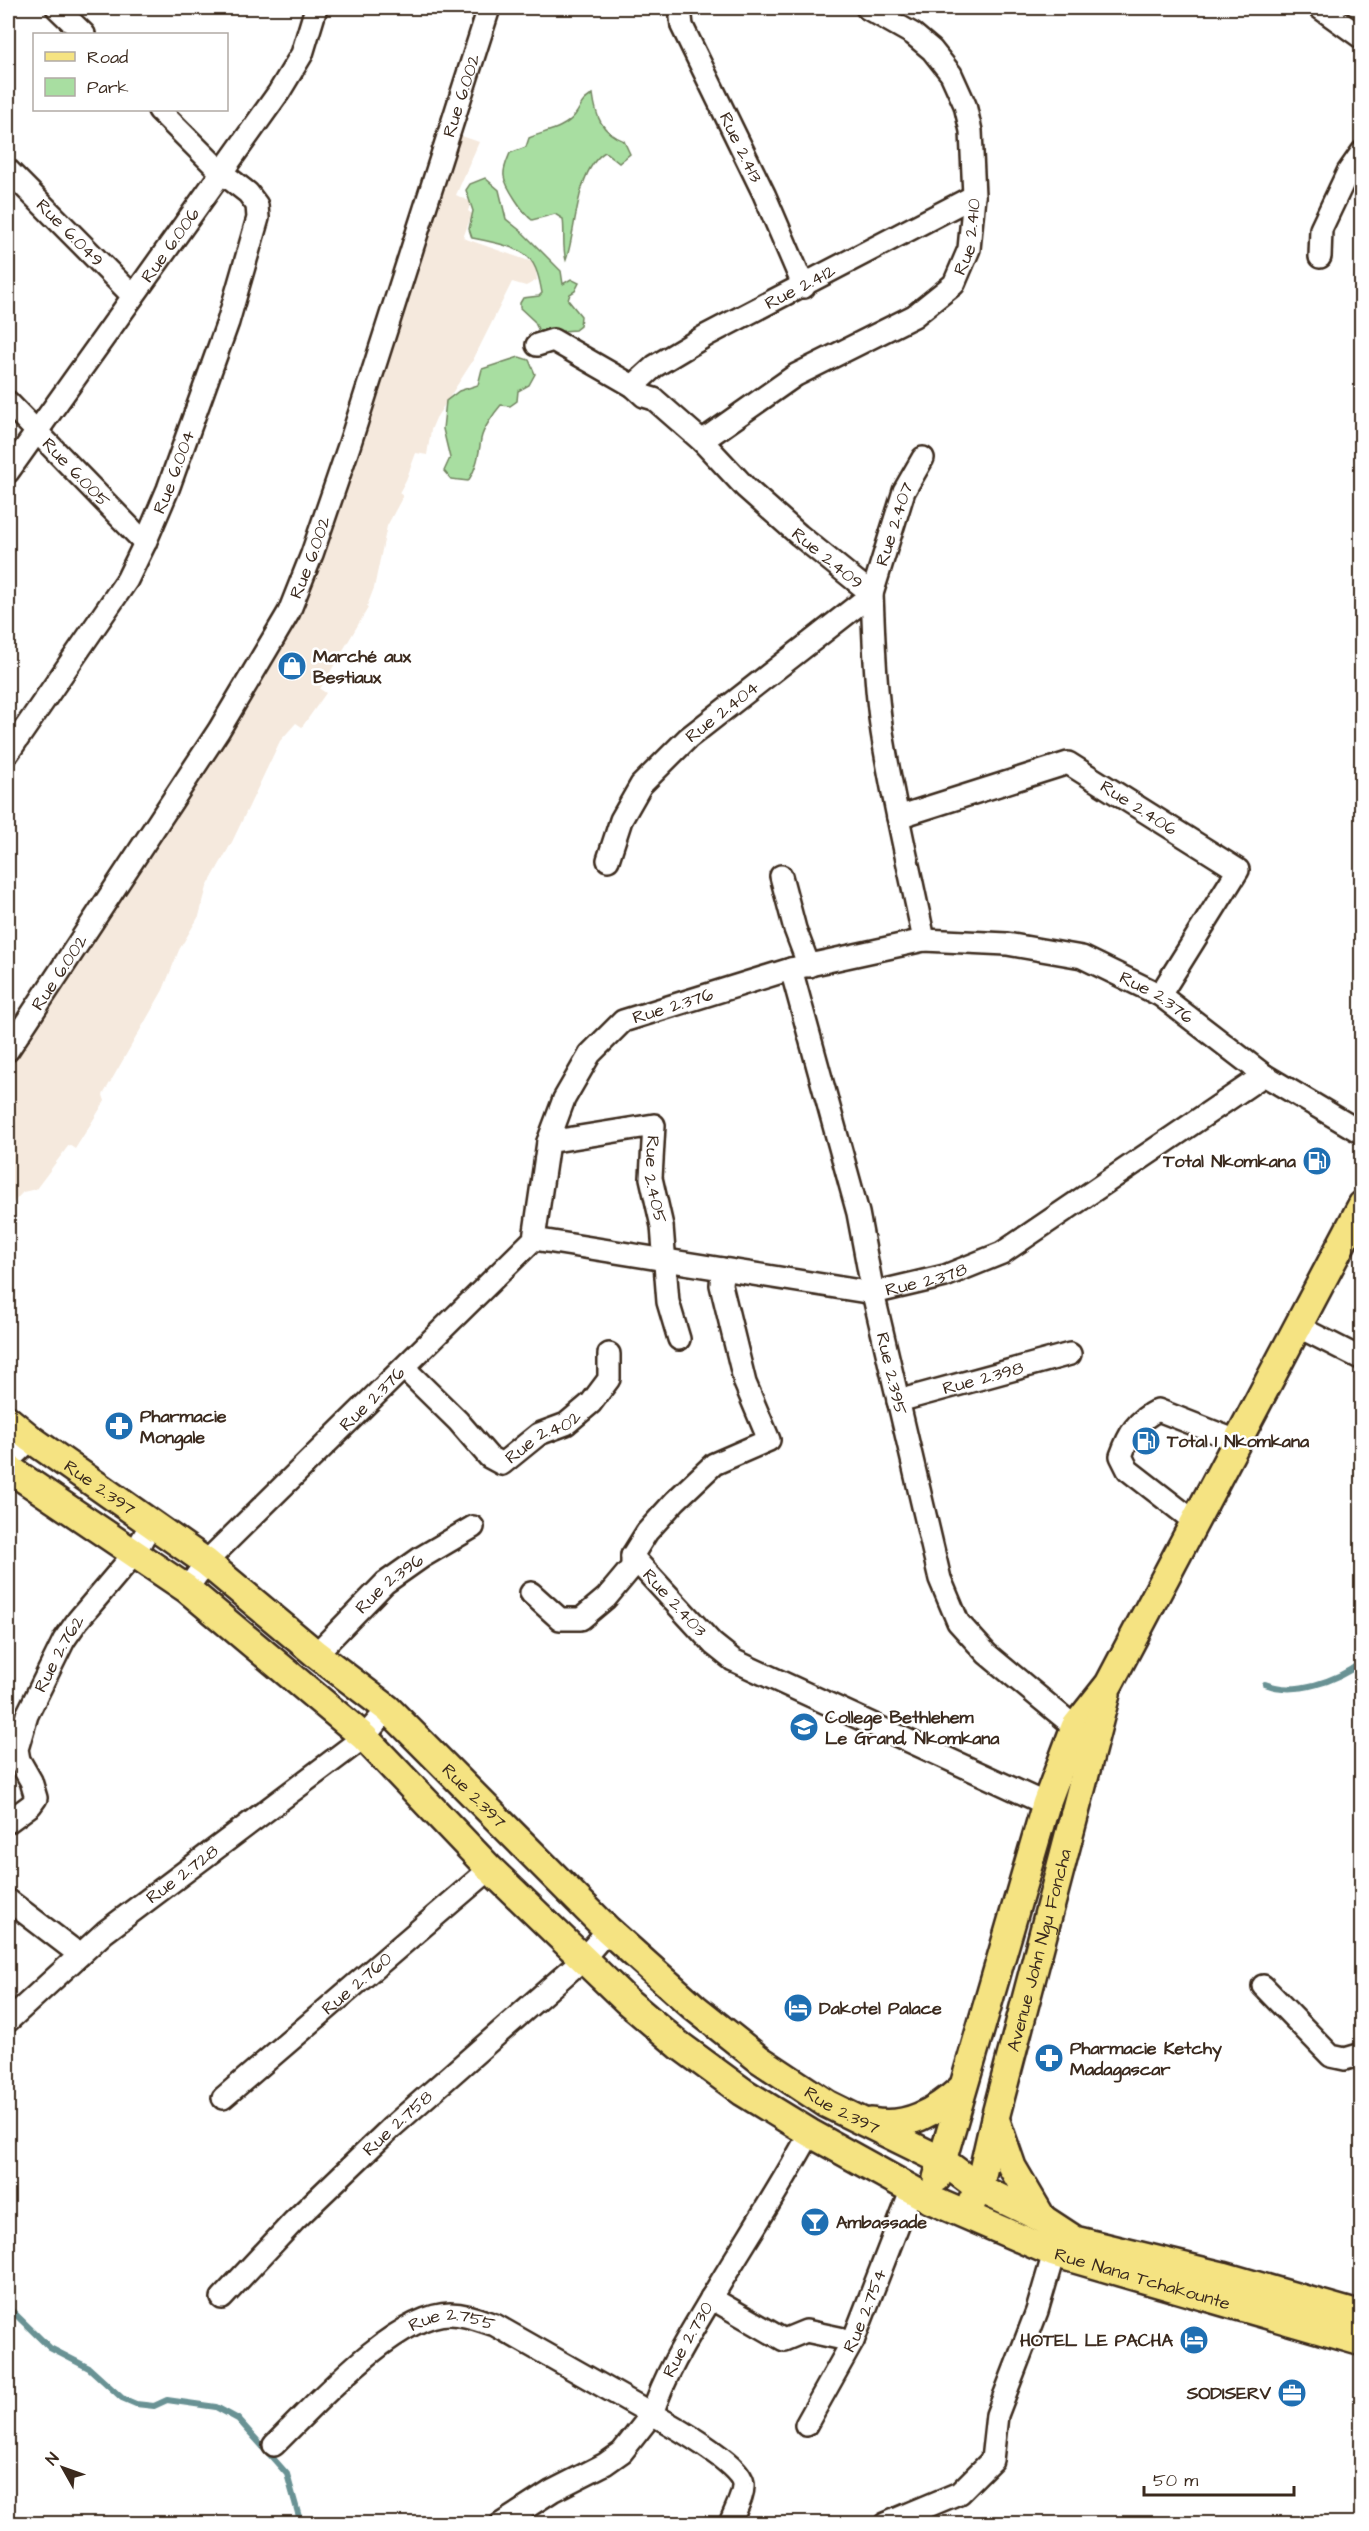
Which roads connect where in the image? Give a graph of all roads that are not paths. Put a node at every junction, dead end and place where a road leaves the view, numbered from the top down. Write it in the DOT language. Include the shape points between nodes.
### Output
graph roads {
  1 [pos="57,8"];
  2 [pos="316,8"];
  3 [pos="489,8"];
  4 [pos="680,8"];
  5 [pos="867,8"];
  6 [pos="1320,8"];
  7 [pos="900,15"];
  8 [pos="83,33"];
  9 [pos="1362,38"];
  10 [pos="160,111"];
  11 [pos="1362,152"];
  12 [pos="8,170"];
  13 [pos="221,172"];
  14 [pos="974,196"];
  15 [pos="1320,257"];
  16 [pos="804,287"];
  17 [pos="133,296"];
  18 [pos="537,345"];
  19 [pos="633,387"];
  20 [pos="8,402"];
  21 [pos="36,432"];
  22 [pos="702,441"];
  23 [pos="923,458"];
  24 [pos="8,472"];
  25 [pos="146,543"];
  26 [pos="872,594"];
  27 [pos="8,753"];
  28 [pos="898,817"];
  29 [pos="608,860"];
  30 [pos="781,876"];
  31 [pos="924,940"];
  32 [pos="800,967"];
  33 [pos="1160,995"];
  34 [pos="8,1050"];
  35 [pos="1264,1075"];
  36 [pos="1362,1133"];
  37 [pos="548,1142"];
  38 [pos="1362,1205"];
  39 [pos="534,1239"];
  40 [pos="666,1260"];
  41 [pos="723,1269"];
  42 [pos="873,1293"];
  43 [pos="1297,1326"];
  44 [pos="679,1339"];
  45 [pos="609,1354"];
  46 [pos="1070,1354"];
  47 [pos="1362,1359"];
  48 [pos="405,1369"];
  49 [pos="898,1401"];
  50 [pos="8,1420"];
  51 [pos="31,1439"];
  52 [pos="1237,1441"];
  53 [pos="8,1461"];
  54 [pos="8,1468"];
  55 [pos="1195,1522"];
  56 [pos="151,1524"];
  57 [pos="473,1527"];
  58 [pos="134,1554"];
  59 [pos="632,1556"];
  60 [pos="206,1562"];
  61 [pos="187,1590"];
  62 [pos="531,1593"];
  63 [pos="316,1654"];
  64 [pos="1109,1684"];
  65 [pos="388,1709"];
  66 [pos="1075,1726"];
  67 [pos="364,1737"];
  68 [pos="1046,1804"];
  69 [pos="8,1822"];
  70 [pos="490,1869"];
  71 [pos="8,1900"];
  72 [pos="608,1930"];
  73 [pos="80,1955"];
  74 [pos="582,1959"];
  75 [pos="1263,1986"];
  76 [pos="8,2021"];
  77 [pos="1362,2054"];
  78 [pos="961,2089"];
  79 [pos="224,2098"];
  80 [pos="995,2118"];
  81 [pos="860,2120"];
  82 [pos="810,2133"];
  83 [pos="943,2161"];
  84 [pos="979,2188"];
  85 [pos="920,2194"];
  86 [pos="965,2213"];
  87 [pos="1043,2219"];
  88 [pos="1054,2253"];
  89 [pos="222,2298"];
  90 [pos="711,2298"];
  91 [pos="1362,2316"];
  92 [pos="853,2341"];
  93 [pos="1362,2342"];
  94 [pos="652,2414"];
  95 [pos="806,2425"];
  96 [pos="274,2445"];
  97 [pos="501,2523"];
  98 [pos="730,2523"];
  99 [pos="885,2523"];
  1 -- 8 [label="street"];
  2 -- 13 [label="street, Rue 6.006" via="302,54"];
  3 -- 34 [label="street, Rue 6.002" via="350,447 289,612 219,730"];
  4 -- 16 [label="street, Rue 2.413" via="682,26 764,194"];
  5 -- 7 [label="street, Rue 2.410"];
  6 -- 9 [label="street"];
  7 -- 14 [label="street, Rue 2.410" via="951,74 965,105 971,131"];
  10 -- 13 [label="street, Rue 6.004"];
  11 -- 15 [label="street" via="1321,229"];
  12 -- 17 [label="street, Rue 6.049"];
  13 -- 17 [label="street, Rue 6.006"];
  13 -- 25 [label="street, Rue 6.004" via="248,193 257,205 258,218 228,322"];
  14 -- 16 [label="street, Rue 2.412"];
  14 -- 22 [label="street, Rue 2.410" via="969,249 954,284 914,316 796,375"];
  16 -- 19 [label="street, Rue 2.412" via="655,366"];
  17 -- 21 [label="street, Rue 6.006"];
  18 -- 19 [label="street, Rue 2.409" via="554,340"];
  19 -- 22 [label="street, Rue 2.409" via="654,399"];
  20 -- 21 [label="street, Rue 6.005"];
  21 -- 24 [label="street, Rue 6.006"];
  21 -- 25 [label="street, Rue 6.005"];
  22 -- 26 [label="street, Rue 2.409" via="746,488"];
  23 -- 26 [label="street, Rue 2.407" via="904,490"];
  25 -- 27 [label="street, Rue 6.004" via="127,580"];
  26 -- 28 [label="street, Rue 2.409" via="882,730"];
  26 -- 29 [label="street, Rue 2.404" via="688,738 641,785 621,820"];
  28 -- 31 [label="street, Rue 2.409"];
  28 -- 33 [label="street, Rue 2.406" via="1068,763 1238,870"];
  30 -- 32 [label="street" via="795,928"];
  31 -- 32 [label="street, Rue 2.376"];
  31 -- 33 [label="street, Rue 2.376" via="1006,944 1082,957"];
  32 -- 37 [label="street, Rue 2.376" via="623,1021 590,1054 564,1099"];
  32 -- 42 [label="street, Rue 2.395" via="858,1212"];
  33 -- 35 [label="street, Rue 2.376"];
  35 -- 36 [label="street, Rue 2.376"];
  35 -- 42 [label="street, Rue 2.378" via="1002,1253 945,1276"];
  37 -- 39 [label="street, Rue 2.376"];
  37 -- 40 [label="street, Rue 2.405" via="654,1125 651,1178"];
  38 -- 43 [label="main road, Avenue John Ngu Foncha"];
  39 -- 40 [label="street, Rue 2.378"];
  39 -- 48 [label="street, Rue 2.376"];
  40 -- 41 [label="street, Rue 2.378"];
  40 -- 44 [label="street, Rue 2.405" via="668,1302"];
  41 -- 42 [label="street, Rue 2.378"];
  41 -- 59 [label="street, Rue 2.403" via="721,1285 745,1383 770,1440 714,1464 647,1532"];
  42 -- 49 [label="street, Rue 2.395"];
  43 -- 47 [label="street"];
  43 -- 52 [label="main road, Avenue John Ngu Foncha"];
  45 -- 48 [label="street, Rue 2.402" via="609,1379 591,1403 566,1424 539,1434 502,1464 489,1457"];
  46 -- 49 [label="street, Rue 2.398"];
  48 -- 60 [label="street, Rue 2.376"];
  49 -- 66 [label="street, Rue 2.395" via="940,1579 958,1622 987,1654"];
  50 -- 51 [label="main road, Rue 2.397"];
  51 -- 53 [label="street"];
  51 -- 56 [label="main road, Rue 2.397"];
  52 -- 55 [label="main road, Avenue John Ngu Foncha"];
  52 -- 55 [label="street" via="1158,1410 1143,1418 1130,1433 1121,1456 1128,1470"];
  54 -- 58 [label="main road, Rue 2.397"];
  55 -- 64 [label="main road, Avenue John Ngu Foncha"];
  56 -- 58 [label="street, Rue 2.762"];
  56 -- 60 [label="main road, Rue 2.397"];
  57 -- 63 [label="street, Rue 2.396" via="385,1583"];
  58 -- 61 [label="main road, Rue 2.397"];
  58 -- 69 [label="street, Rue 2.762" via="64,1640 27,1715 17,1749 36,1798"];
  59 -- 62 [label="street" via="632,1568 581,1619 560,1619"];
  59 -- 68 [label="street, Rue 2.403" via="713,1644 733,1660"];
  60 -- 61 [label="street, Rue 2.376"];
  60 -- 63 [label="main road, Rue 2.397"];
  61 -- 67 [label="main road, Rue 2.397"];
  63 -- 65 [label="main road, Rue 2.397"];
  64 -- 66 [label="main road, Avenue John Ngu Foncha"];
  64 -- 80 [label="main road, Avenue John Ngu Foncha"];
  65 -- 67 [label="street, Rue 2.728"];
  65 -- 72 [label="main road, Rue 2.397"];
  66 -- 68 [label="main road, Avenue John Ngu Foncha"];
  67 -- 70 [label="main road, Rue 2.397"];
  67 -- 73 [label="street, Rue 2.728" via="114,1925"];
  68 -- 78 [label="main road, Avenue John Ngu Foncha"];
  70 -- 74 [label="main road, Rue 2.397"];
  70 -- 79 [label="street, Rue 2.760"];
  71 -- 73 [label="street"];
  72 -- 74 [label="street, Rue 2.758"];
  72 -- 81 [label="main road, Rue 2.397" via="759,2059 827,2104"];
  73 -- 76 [label="street, Rue 2.728"];
  74 -- 82 [label="main road, Rue 2.397" via="679,2045 743,2092"];
  74 -- 89 [label="street, Rue 2.758" via="392,2127 294,2221"];
  75 -- 77 [label="street" via="1331,2056 1345,2059"];
  78 -- 81 [label="main road" via="943,2105 915,2120 886,2125"];
  78 -- 83 [label="main road, Avenue John Ngu Foncha"];
  80 -- 84 [label="main road, Avenue John Ngu Foncha"];
  80 -- 87 [label="main road" via="1012,2167"];
  81 -- 83 [label="main road, Rue 2.397"];
  82 -- 85 [label="main road, Rue 2.397"];
  82 -- 90 [label="street, Rue 2.730"];
  83 -- 84 [label="main road, Rue Nana Tchakounte"];
  83 -- 85 [label="main road, Avenue John Ngu Foncha"];
  84 -- 86 [label="main road, Avenue John Ngu Foncha"];
  84 -- 87 [label="main road, Rue Nana Tchakounte"];
  85 -- 86 [label="main road, Rue Nana Tchakounte"];
  85 -- 92 [label="street, Rue 2.754"];
  86 -- 88 [label="main road, Rue Nana Tchakounte"];
  87 -- 91 [label="main road, Rue Nana Tchakounte" via="1075,2240 1223,2276"];
  88 -- 93 [label="main road, Rue Nana Tchakounte"];
  88 -- 99 [label="street" via="1037,2311 997,2415 992,2460 959,2493"];
  90 -- 92 [label="street" via="784,2340 806,2331"];
  90 -- 94 [label="street, Rue 2.730" via="672,2363"];
  92 -- 95 [label="street, Rue 2.754"];
  94 -- 96 [label="street, Rue 2.755" via="495,2325 449,2314 428,2318 391,2337"];
  94 -- 97 [label="street, Rue 2.730" via="622,2452"];
  94 -- 98 [label="street" via="722,2458 742,2477 743,2486"];
}
